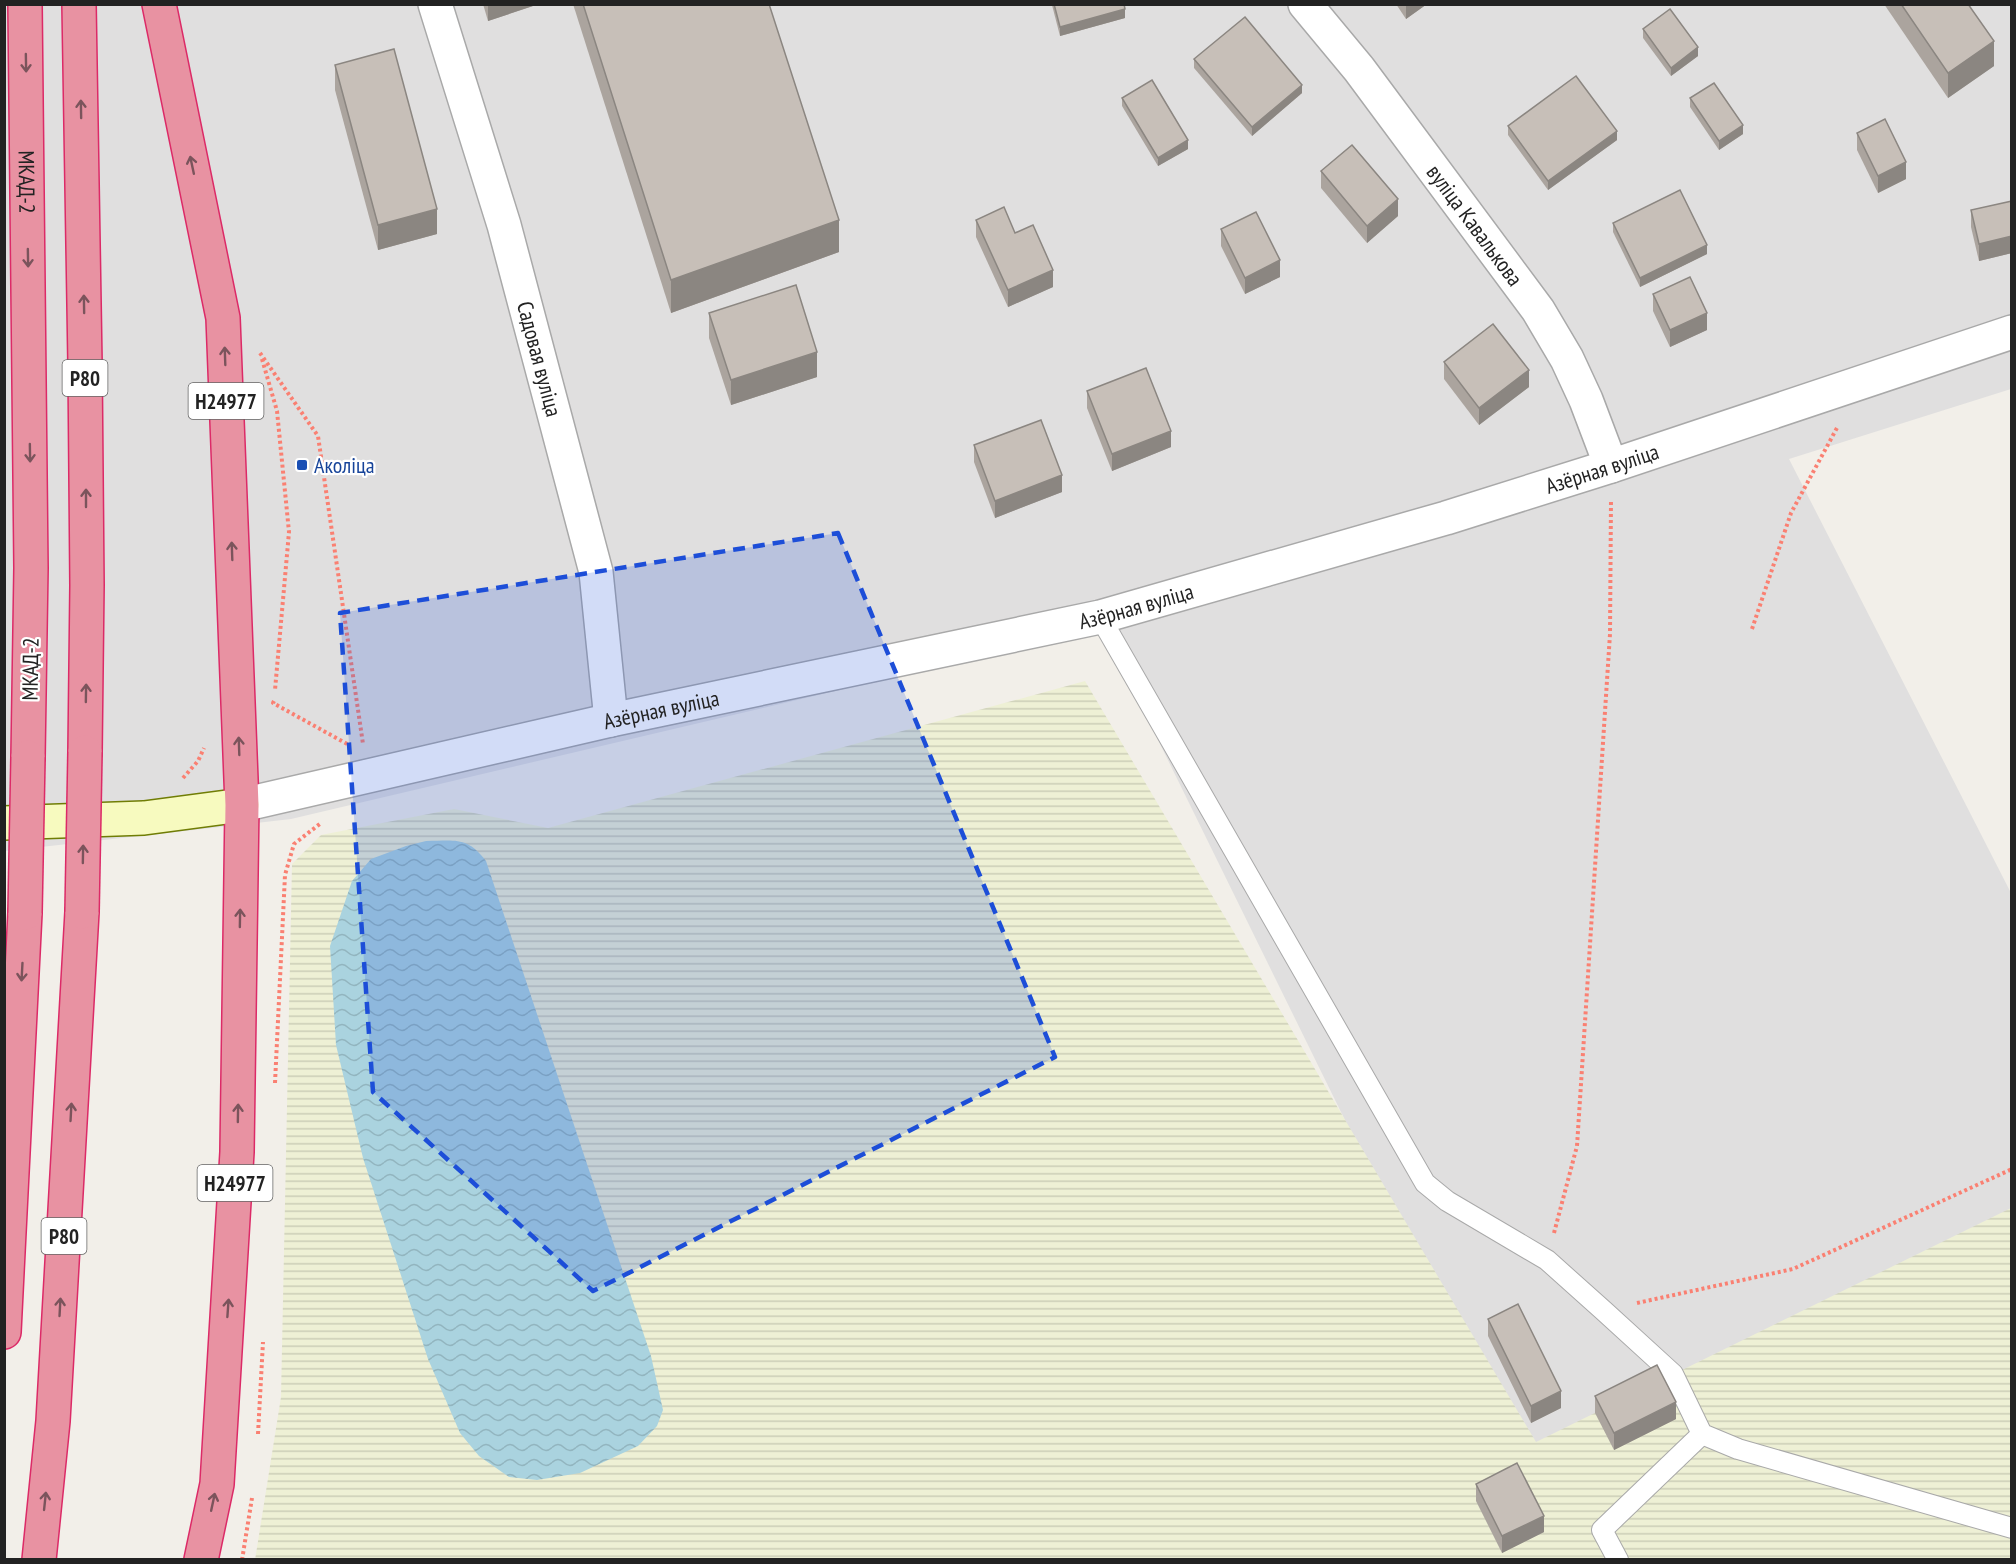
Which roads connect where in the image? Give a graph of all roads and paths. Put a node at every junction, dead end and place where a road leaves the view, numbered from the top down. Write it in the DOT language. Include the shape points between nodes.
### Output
graph roads {
  1 [pos="25,4"];
  2 [pos="79,4"];
  3 [pos="159,4"];
  4 [pos="435,4"];
  5 [pos="1305,4"];
  6 [pos="2012,332"];
  7 [pos="1863,381"];
  8 [pos="1611,466"];
  9 [pos="1100,617"];
  10 [pos="1752,629"];
  11 [pos="238,701"];
  12 [pos="273,703"];
  13 [pos="611,720"];
  14 [pos="209,740"];
  15 [pos="367,766"];
  16 [pos="180,781"];
  17 [pos="242,805"];
  18 [pos="322,822"];
  19 [pos="4,823"];
  20 [pos="275,1083"];
  21 [pos="2012,1170"];
  22 [pos="1547,1260"];
  23 [pos="1604,1311"];
  24 [pos="4,1332"];
  25 [pos="263,1337"];
  26 [pos="1702,1434"];
  27 [pos="257,1440"];
  28 [pos="253,1486"];
  29 [pos="2012,1528"];
  30 [pos="39,1560"];
  31 [pos="201,1560"];
  32 [pos="242,1560"];
  33 [pos="1618,1560"];
  1 -- 24 [label="highway, МКАД-2 / Р80, one-way, bridge" via="31,568 24,914"];
  30 -- 2 [label="highway, Р80, one-way, bridge" via="53,1421 82,912 87,550"];
  11 -- 3 [label="highway, Н24977, one-way" via="223,318"];
  4 -- 13 [label="street, Садовая вуліца" via="504,225 596,572"];
  5 -- 8 [label="street, вуліца Кавалькова" via="1359,69 1538,310 1567,359"];
  6 -- 7 [label="street, Азёрная вуліца"];
  7 -- 8 [label="street, Азёрная вуліца"];
  7 -- 10 [label="path" via="1791,513"];
  8 -- 9 [label="street, Азёрная вуліца"];
  8 -- 22 [label="path" via="1610,634 1577,1146"];
  9 -- 13 [label="street, Азёрная вуліца"];
  9 -- 22 [label="lane" via="1425,1183"];
  11 -- 12 [label="path"];
  17 -- 11 [label="highway, Н24977, one-way"];
  12 -- 15 [label="path"];
  12 -- 15 [label="path" via="289,532 277,411 260,353 318,436"];
  13 -- 15 [label="street, Азёрная вуліца"];
  14 -- 16 [label="path" via="198,761"];
  15 -- 17 [label="street, Азёрная вуліца"];
  17 -- 19 [label="street" via="144,818"];
  31 -- 17 [label="highway, Н24977, one-way" via="217,1484 237,1152"];
  18 -- 20 [label="path" via="294,844 285,875"];
  21 -- 23 [label="path" via="1793,1269"];
  22 -- 23 [label="lane"];
  23 -- 26 [label="lane" via="1673,1374"];
  25 -- 27 [label="path"];
  26 -- 29 [label="lane" via="1738,1449"];
  26 -- 33 [label="lane" via="1602,1530"];
  28 -- 32 [label="path"];
}
